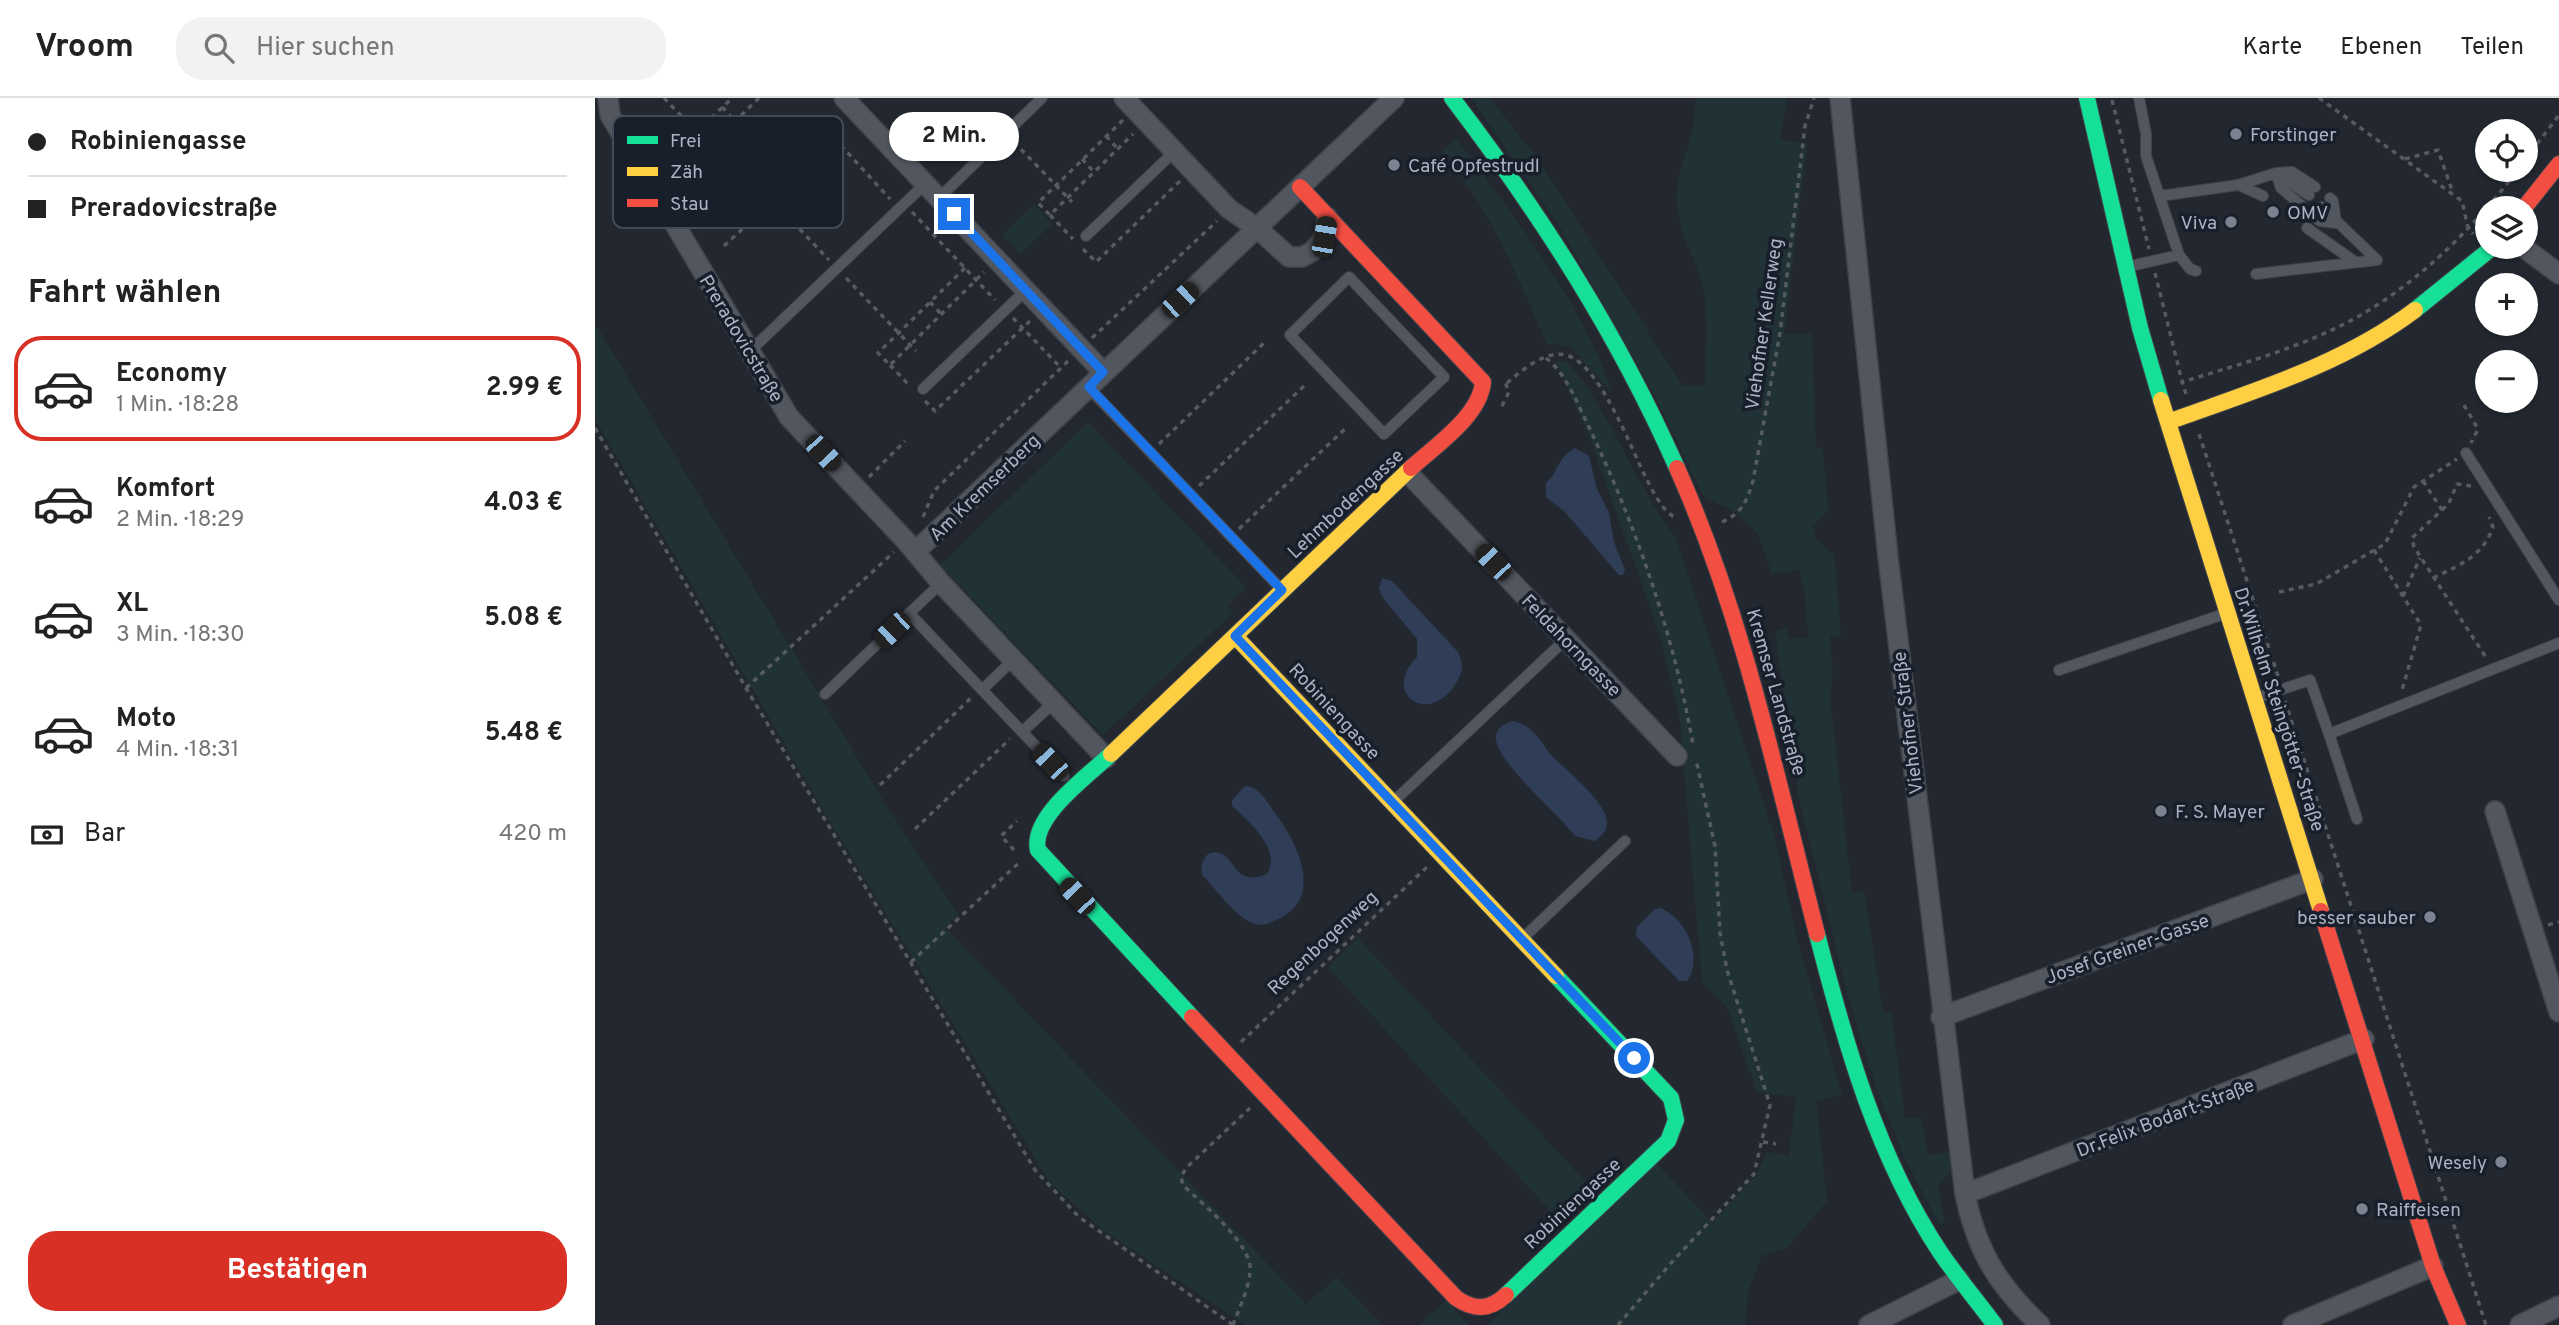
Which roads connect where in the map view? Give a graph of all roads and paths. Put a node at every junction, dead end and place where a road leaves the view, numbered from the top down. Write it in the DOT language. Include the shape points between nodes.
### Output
graph roads {
  1 [pos="608,98"];
  2 [pos="664,98"];
  3 [pos="731,98"];
  4 [pos="759,98"];
  5 [pos="844,98"];
  6 [pos="1042,98"];
  7 [pos="1394,98"];
  8 [pos="1452,98"];
  9 [pos="1814,98"];
  10 [pos="1840,98"];
  11 [pos="2087,98"];
  12 [pos="2112,98"];
  13 [pos="2139,98"];
  14 [pos="2319,98"];
  15 [pos="722,107"];
  16 [pos="1135,109"];
  17 [pos="2559,115"];
  18 [pos="681,116"];
  19 [pos="713,116"];
  20 [pos="730,116"];
  21 [pos="740,116"];
  22 [pos="613,120"];
  23 [pos="1006,133"];
  24 [pos="1106,136"];
  25 [pos="2538,143"];
  26 [pos="843,148"];
  27 [pos="1118,149"];
  28 [pos="1175,151"];
  29 [pos="1082,159"];
  30 [pos="2405,159"];
  31 [pos="2559,164"];
  32 [pos="1094,172"];
  33 [pos="2276,173"];
  34 [pos="2508,182"];
  35 [pos="925,184"];
  36 [pos="1056,185"];
  37 [pos="2238,185"];
  38 [pos="1300,187"];
  39 [pos="2312,191"];
  40 [pos="2454,195"];
  41 [pos="2160,196"];
  42 [pos="2263,196"];
  43 [pos="2538,196"];
  44 [pos="939,198"];
  45 [pos="2330,198"];
  46 [pos="1070,200"];
  47 [pos="2301,205"];
  48 [pos="902,206"];
  49 [pos="2322,207"];
  50 [pos="1230,209"];
  51 [pos="1327,217"];
  52 [pos="2315,217"];
  53 [pos="2336,223"];
  54 [pos="677,228"];
  55 [pos="743,228"];
  56 [pos="1257,228"];
  57 [pos="2307,228"];
  58 [pos="2468,228"];
  59 [pos="2475,234"];
  60 [pos="1086,236"];
  61 [pos="724,246"];
  62 [pos="2179,255"];
  63 [pos="2538,258"];
  64 [pos="2478,259"];
  65 [pos="997,260"];
  66 [pos="2152,261"];
  67 [pos="2354,261"];
  68 [pos="2125,267"];
  69 [pos="965,268"];
  70 [pos="2196,271"];
  71 [pos="2256,274"];
  72 [pos="2559,274"];
  73 [pos="976,280"];
  74 [pos="1026,290"];
  75 [pos="930,302"];
  76 [pos="1005,310"];
  77 [pos="1401,313"];
  78 [pos="941,314"];
  79 [pos="1266,341"];
  80 [pos="1081,349"];
  81 [pos="750,351"];
  82 [pos="1546,358"];
  83 [pos="1061,369"];
  84 [pos="1103,372"];
  85 [pos="1497,373"];
  86 [pos="2182,382"];
  87 [pos="1506,383"];
  88 [pos="1306,384"];
  89 [pos="1089,387"];
  90 [pos="923,389"];
  91 [pos="1482,395"];
  92 [pos="2464,405"];
  93 [pos="1496,412"];
  94 [pos="2192,414"];
  95 [pos="2168,422"];
  96 [pos="1347,426"];
  97 [pos="595,428"];
  98 [pos="905,441"];
  99 [pos="1150,452"];
  100 [pos="2466,453"];
  101 [pos="1408,473"];
  102 [pos="2423,481"];
  103 [pos="856,489"];
  104 [pos="1191,494"];
  105 [pos="2478,496"];
  106 [pos="2483,506"];
  107 [pos="2442,510"];
  108 [pos="1703,530"];
  109 [pos="1231,537"];
  110 [pos="910,547"];
  111 [pos="2374,550"];
  112 [pos="2420,558"];
  113 [pos="2433,578"];
  114 [pos="940,583"];
  115 [pos="1282,590"];
  116 [pos="2279,592"];
  117 [pos="2403,596"];
  118 [pos="2559,600"];
  119 [pos="909,613"];
  120 [pos="2228,613"];
  121 [pos="1235,636"];
  122 [pos="1566,639"];
  123 [pos="2559,643"];
  124 [pos="1013,660"];
  125 [pos="2494,669"];
  126 [pos="2059,670"];
  127 [pos="746,688"];
  128 [pos="2281,689"];
  129 [pos="982,691"];
  130 [pos="825,694"];
  131 [pos="2255,698"];
  132 [pos="1053,703"];
  133 [pos="2397,708"];
  134 [pos="1022,732"];
  135 [pos="2329,734"];
  136 [pos="1678,756"];
  137 [pos="1106,758"];
  138 [pos="1064,776"];
  139 [pos="880,785"];
  140 [pos="1393,803"];
  141 [pos="2494,811"];
  142 [pos="2357,819"];
  143 [pos="915,829"];
  144 [pos="1625,841"];
  145 [pos="1035,843"];
  146 [pos="1440,854"];
  147 [pos="2313,879"];
  148 [pos="1521,939"];
  149 [pos="911,962"];
  150 [pos="2559,1012"];
  151 [pos="1941,1017"];
  152 [pos="2364,1039"];
  153 [pos="1227,1056"];
  154 [pos="1264,1094"];
  155 [pos="1763,1142"];
  156 [pos="1776,1144"];
  157 [pos="1965,1194"];
  158 [pos="2434,1266"];
  159 [pos="1959,1280"];
  160 [pos="2559,1306"];
  161 [pos="1233,1325"];
  162 [pos="1618,1325"];
  163 [pos="1869,1325"];
  164 [pos="1995,1325"];
  165 [pos="2040,1325"];
  166 [pos="2293,1325"];
  167 [pos="2458,1325"];
  168 [pos="2486,1325"];
  169 [pos="2519,1325"];
  1 -- 22 [label="street, Preradovicstraße"];
  2 -- 18 [label="path"];
  3 -- 15 [label="path"];
  4 -- 21 [label="path"];
  5 -- 35 [label="street"];
  6 -- 23 [label="lane"];
  7 -- 38 [label="street, Am Kremserberg"];
  8 -- 108 [label="street, Kremser Landstraße" via="1548,231 1598,310 1645,399"];
  9 -- 108 [label="path, Viehofner Kellerweg" via="1798,171 1780,333 1753,481 1746,504 1735,516"];
  10 -- 151 [label="street, Viehofner Straße"];
  11 -- 68 [label="street, Dr.Wilhelm Steingötter-Straße"];
  12 -- 66 [label="path"];
  13 -- 41 [label="lane" via="2146,156"];
  14 -- 30 [label="path"];
  15 -- 19 [label="path"];
  15 -- 20 [label="path"];
  16 -- 24 [label="path"];
  16 -- 27 [label="path"];
  16 -- 28 [label="street"];
  17 -- 25 [label="path"];
  23 -- 36 [label="path"];
  23 -- 44 [label="lane"];
  24 -- 27 [label="path"];
  24 -- 29 [label="path"];
  26 -- 48 [label="path" via="894,203"];
  27 -- 32 [label="path"];
  28 -- 50 [label="street"];
  28 -- 60 [label="lane"];
  29 -- 32 [label="path"];
  29 -- 36 [label="path"];
  30 -- 40 [label="path"];
  30 -- 40 [label="path" via="2438,150"];
  31 -- 43 [label="street"];
  32 -- 46 [label="path"];
  33 -- 37 [label="lane"];
  33 -- 39 [label="lane"];
  33 -- 47 [label="lane" via="2281,188"];
  34 -- 58 [label="path"];
  35 -- 44 [label="street"];
  35 -- 48 [label="lane"];
  36 -- 46 [label="path"];
  36 -- 46 [label="path" via="1038,203 1050,215"];
  37 -- 41 [label="lane"];
  37 -- 42 [label="lane"];
  38 -- 51 [label="street"];
  38 -- 56 [label="street, Am Kremserberg"];
  40 -- 58 [label="path" via="2462,201"];
  41 -- 62 [label="lane"];
  44 -- 65 [label="street"];
  45 -- 53 [label="lane"];
  48 -- 69 [label="path"];
  48 -- 81 [label="lane"];
  49 -- 53 [label="lane"];
  50 -- 56 [label="street"];
  50 -- 80 [label="path"];
  51 -- 56 [label="street" via="1324,237 1302,257 1289,257"];
  51 -- 77 [label="street"];
  52 -- 53 [label="lane"];
  53 -- 67 [label="lane" via="2377,260"];
  54 -- 81 [label="street, Preradovicstraße"];
  55 -- 61 [label="path"];
  56 -- 84 [label="street, Am Kremserberg"];
  57 -- 67 [label="lane"];
  58 -- 59 [label="path"];
  58 -- 86 [label="path" via="2397,291 2338,327"];
  62 -- 66 [label="lane"];
  62 -- 70 [label="lane"];
  63 -- 72 [label="street"];
  64 -- 94 [label="street" via="2365,344 2298,376"];
  65 -- 73 [label="path"];
  65 -- 74 [label="street"];
  66 -- 68 [label="lane"];
  66 -- 86 [label="path"];
  67 -- 71 [label="lane"];
  68 -- 95 [label="street, Dr.Wilhelm Steingötter-Straße"];
  69 -- 73 [label="path"];
  69 -- 75 [label="path"];
  73 -- 76 [label="path"];
  73 -- 78 [label="path"];
  74 -- 76 [label="lane"];
  74 -- 80 [label="street"];
  75 -- 78 [label="path"];
  75 -- 78 [label="path" via="878,353 890,365"];
  76 -- 83 [label="path"];
  76 -- 90 [label="lane"];
  77 -- 77 [label="lane" via="1444,377 1384,434 1290,335 1349,278"];
  77 -- 91 [label="street" via="1476,373 1483,382"];
  79 -- 99 [label="path"];
  80 -- 83 [label="path"];
  80 -- 84 [label="street"];
  81 -- 103 [label="street, Preradovicstraße" via="789,417"];
  82 -- 87 [label="path"];
  82 -- 108 [label="path" via="1569,356 1587,370 1668,514"];
  82 -- 155 [label="path" via="1565,379 1603,457 1634,531 1669,642 1715,846 1727,970 1770,1105"];
  83 -- 110 [label="path" via="934,491"];
  84 -- 89 [label="street, Am Kremserberg"];
  85 -- 87 [label="path"];
  86 -- 94 [label="path"];
  87 -- 91 [label="path"];
  87 -- 93 [label="path" via="1506,402"];
  88 -- 104 [label="path"];
  89 -- 99 [label="lane"];
  89 -- 110 [label="street, Am Kremserberg"];
  91 -- 101 [label="street, Lehmbodengasse"];
  92 -- 100 [label="path" via="2478,429"];
  94 -- 95 [label="street"];
  94 -- 128 [label="path"];
  95 -- 120 [label="street, Dr.Wilhelm Steingötter-Straße"];
  96 -- 109 [label="path"];
  97 -- 127 [label="path"];
  98 -- 103 [label="path"];
  99 -- 104 [label="lane"];
  100 -- 102 [label="path"];
  100 -- 118 [label="lane"];
  101 -- 115 [label="street, Lehmbodengasse"];
  101 -- 122 [label="street, Feldahorngasse"];
  102 -- 107 [label="path"];
  102 -- 111 [label="path" via="2414,487 2385,544"];
  103 -- 110 [label="street, Preradovicstraße"];
  104 -- 109 [label="lane"];
  105 -- 107 [label="path" via="2472,487 2457,484"];
  106 -- 113 [label="path" via="2493,527 2489,540 2478,554"];
  107 -- 112 [label="path" via="2412,538"];
  108 -- 159 [label="street, Kremser Landstraße" via="1752,674 1862,1093 1893,1171"];
  109 -- 115 [label="lane"];
  110 -- 114 [label="street, Am Kremserberg"];
  110 -- 127 [label="path"];
  111 -- 116 [label="path" via="2316,584"];
  111 -- 117 [label="path"];
  112 -- 113 [label="path"];
  112 -- 117 [label="path"];
  113 -- 125 [label="path"];
  114 -- 119 [label="lane"];
  114 -- 124 [label="street, Am Kremserberg"];
  115 -- 121 [label="street, Lehmbodengasse"];
  117 -- 133 [label="path" via="2421,625"];
  119 -- 129 [label="lane"];
  119 -- 130 [label="lane"];
  120 -- 126 [label="lane"];
  120 -- 131 [label="street, Dr.Wilhelm Steingötter-Straße"];
  121 -- 137 [label="street, Lehmbodengasse"];
  121 -- 140 [label="street, Robiniengasse"];
  122 -- 136 [label="street, Feldahorngasse"];
  122 -- 140 [label="lane"];
  123 -- 125 [label="lane"];
  124 -- 129 [label="lane"];
  124 -- 132 [label="street, Am Kremserberg"];
  125 -- 133 [label="lane"];
  127 -- 149 [label="path"];
  128 -- 131 [label="lane"];
  128 -- 135 [label="lane" via="2310,680"];
  128 -- 168 [label="path"];
  129 -- 134 [label="lane"];
  129 -- 139 [label="path"];
  131 -- 147 [label="street, Dr.Wilhelm Steingötter-Straße"];
  132 -- 134 [label="lane"];
  132 -- 137 [label="street, Am Kremserberg"];
  133 -- 135 [label="lane"];
  134 -- 138 [label="lane"];
  134 -- 143 [label="path"];
  135 -- 142 [label="lane"];
  137 -- 145 [label="street, Lehmbodengasse" via="1047,816"];
  140 -- 146 [label="street, Robiniengasse"];
  141 -- 150 [label="street"];
  144 -- 148 [label="lane"];
  145 -- 149 [label="path"];
  145 -- 153 [label="street, Robiniengasse"];
  146 -- 148 [label="street, Robiniengasse"];
  146 -- 153 [label="path, Regenbogenweg"];
  147 -- 151 [label="street, Josef Greiner-Gasse"];
  147 -- 152 [label="street, Dr.Wilhelm Steingötter-Straße"];
  148 -- 154 [label="street, Robiniengasse" via="1671,1098 1678,1112 1677,1127 1668,1142 1495,1305 1468,1307 1456,1298"];
  149 -- 161 [label="path" via="1047,1186 1099,1233"];
  151 -- 157 [label="street, Viehofner Straße"];
  152 -- 157 [label="street, Dr.Felix Bodart-Straße"];
  152 -- 158 [label="street, Dr.Wilhelm Steingötter-Straße"];
  153 -- 154 [label="street, Robiniengasse"];
  154 -- 161 [label="path" via="1181,1177 1251,1263"];
  155 -- 156 [label="path"];
  155 -- 162 [label="path" via="1754,1174"];
  157 -- 165 [label="street, Viehofner Straße" via="1971,1222 1996,1278"];
  158 -- 166 [label="street"];
  158 -- 167 [label="street, Dr.Wilhelm Steingötter-Straße"];
  159 -- 163 [label="street"];
  159 -- 164 [label="street, Kremser Landstraße"];
  160 -- 169 [label="street"];
}
